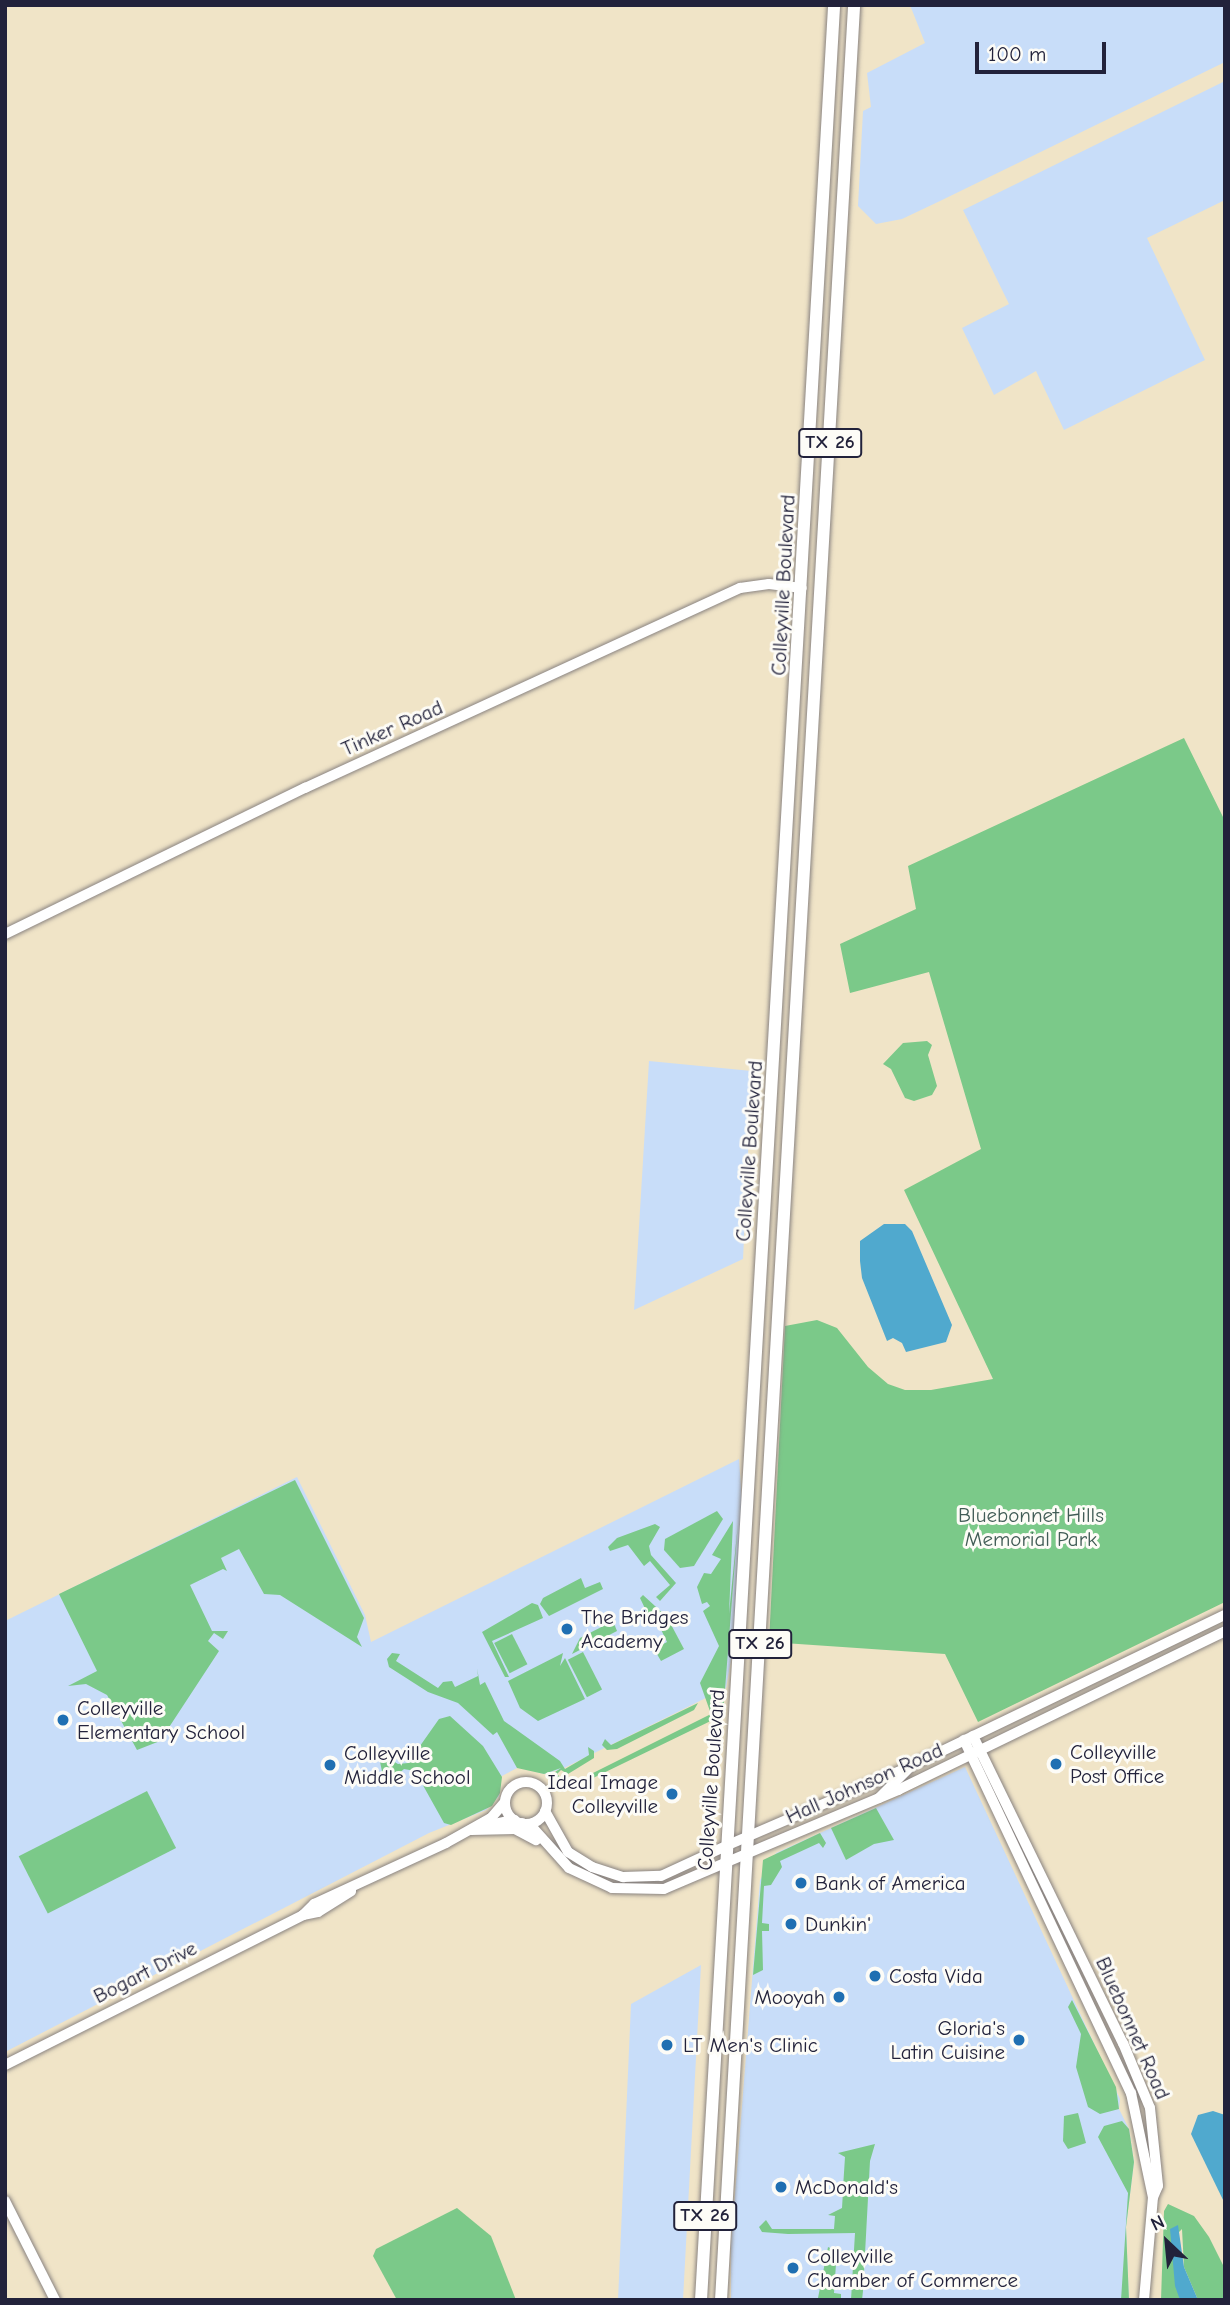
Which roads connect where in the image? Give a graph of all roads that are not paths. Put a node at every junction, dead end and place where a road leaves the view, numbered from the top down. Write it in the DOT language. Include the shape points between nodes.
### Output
graph roads {
  1 [pos="834,5"];
  2 [pos="854,5"];
  3 [pos="802,588"];
  4 [pos="807,855"];
  5 [pos="786,857"];
  6 [pos="5,934"];
  7 [pos="754,1384"];
  8 [pos="776,1385"];
  9 [pos="1225,1615"];
  10 [pos="1225,1631"];
  11 [pos="968,1738"];
  12 [pos="975,1753"];
  13 [pos="911,1766"];
  14 [pos="879,1798"];
  15 [pos="505,1802"];
  16 [pos="545,1811"];
  17 [pos="518,1822"];
  18 [pos="471,1830"];
  19 [pos="748,1836"];
  20 [pos="728,1845"];
  21 [pos="547,1849"];
  22 [pos="747,1855"];
  23 [pos="577,1858"];
  24 [pos="726,1862"];
  25 [pos="569,1868"];
  26 [pos="1041,1875"];
  27 [pos="634,1879"];
  28 [pos="1028,1879"];
  29 [pos="627,1890"];
  30 [pos="1091,1983"];
  31 [pos="1079,1988"];
  32 [pos="5,2065"];
  33 [pos="1135,2107"];
  34 [pos="1150,2108"];
  35 [pos="1153,2197"];
  36 [pos="5,2201"];
  37 [pos="55,2300"];
  38 [pos="701,2300"];
  39 [pos="721,2300"];
  40 [pos="1144,2300"];
  1 -- 3 [label="main road, Colleyville Boulevard / TX 26"];
  2 -- 4 [label="main road, Colleyville Boulevard / TX 26"];
  3 -- 5 [label="main road, Colleyville Boulevard / TX 26"];
  3 -- 6 [label="main road, Tinker Road" via="769,584 740,588 298,791"];
  4 -- 5 [label="main road"];
  4 -- 8 [label="main road, Colleyville Boulevard / TX 26"];
  5 -- 7 [label="main road, Colleyville Boulevard / TX 26"];
  7 -- 8 [label="main road"];
  7 -- 20 [label="main road, Colleyville Boulevard / TX 26"];
  8 -- 19 [label="main road, Colleyville Boulevard / TX 26"];
  9 -- 11 [label="main road, Hall Johnson Road"];
  10 -- 12 [label="main road, Hall Johnson Road"];
  11 -- 12 [label="street, Bluebonnet Road"];
  11 -- 13 [label="main road, Hall Johnson Road"];
  12 -- 14 [label="main road, Hall Johnson Road"];
  12 -- 26 [label="street, Bluebonnet Road"];
  12 -- 28 [label="street, Bluebonnet Road"];
  13 -- 14 [label="main road"];
  13 -- 19 [label="main road, Hall Johnson Road"];
  14 -- 22 [label="main road, Hall Johnson Road"];
  15 -- 16 [label="street" via="514,1786 532,1783 545,1793"];
  15 -- 17 [label="street"];
  15 -- 18 [label="street, Bogart Drive"];
  16 -- 17 [label="street" via="538,1820"];
  16 -- 23 [label="street, Hall Johnson Road" via="559,1841"];
  17 -- 18 [label="street, Bogart Drive"];
  17 -- 21 [label="street, Hall Johnson Road" via="534,1829"];
  18 -- 21 [label="street" via="515,1829"];
  18 -- 32 [label="street, Bogart Drive" via="353,1889 318,1912 303,1914"];
  19 -- 20 [label="main road, Hall Johnson Road"];
  19 -- 22 [label="main road, Colleyville Boulevard / TX 26"];
  20 -- 24 [label="main road, Colleyville Boulevard / TX 26"];
  20 -- 27 [label="street, Hall Johnson Road" via="661,1876"];
  21 -- 25 [label="street, Hall Johnson Road"];
  22 -- 24 [label="main road, Hall Johnson Road"];
  22 -- 39 [label="main road, Colleyville Boulevard / TX 26"];
  23 -- 25 [label="street"];
  23 -- 27 [label="street, Hall Johnson Road" via="603,1872"];
  24 -- 29 [label="street, Hall Johnson Road" via="663,1889"];
  24 -- 38 [label="main road, Colleyville Boulevard / TX 26"];
  25 -- 29 [label="street, Hall Johnson Road" via="594,1882"];
  26 -- 28 [label="street"];
  26 -- 30 [label="street, Bluebonnet Road"];
  27 -- 29 [label="street"];
  28 -- 31 [label="street, Bluebonnet Road"];
  30 -- 31 [label="street"];
  30 -- 34 [label="street, Bluebonnet Road"];
  31 -- 33 [label="street, Bluebonnet Road"];
  33 -- 34 [label="street"];
  33 -- 35 [label="street, Bluebonnet Road"];
  34 -- 35 [label="street, Bluebonnet Road" via="1158,2175"];
  35 -- 40 [label="street"];
  36 -- 37 [label="street"];
}
